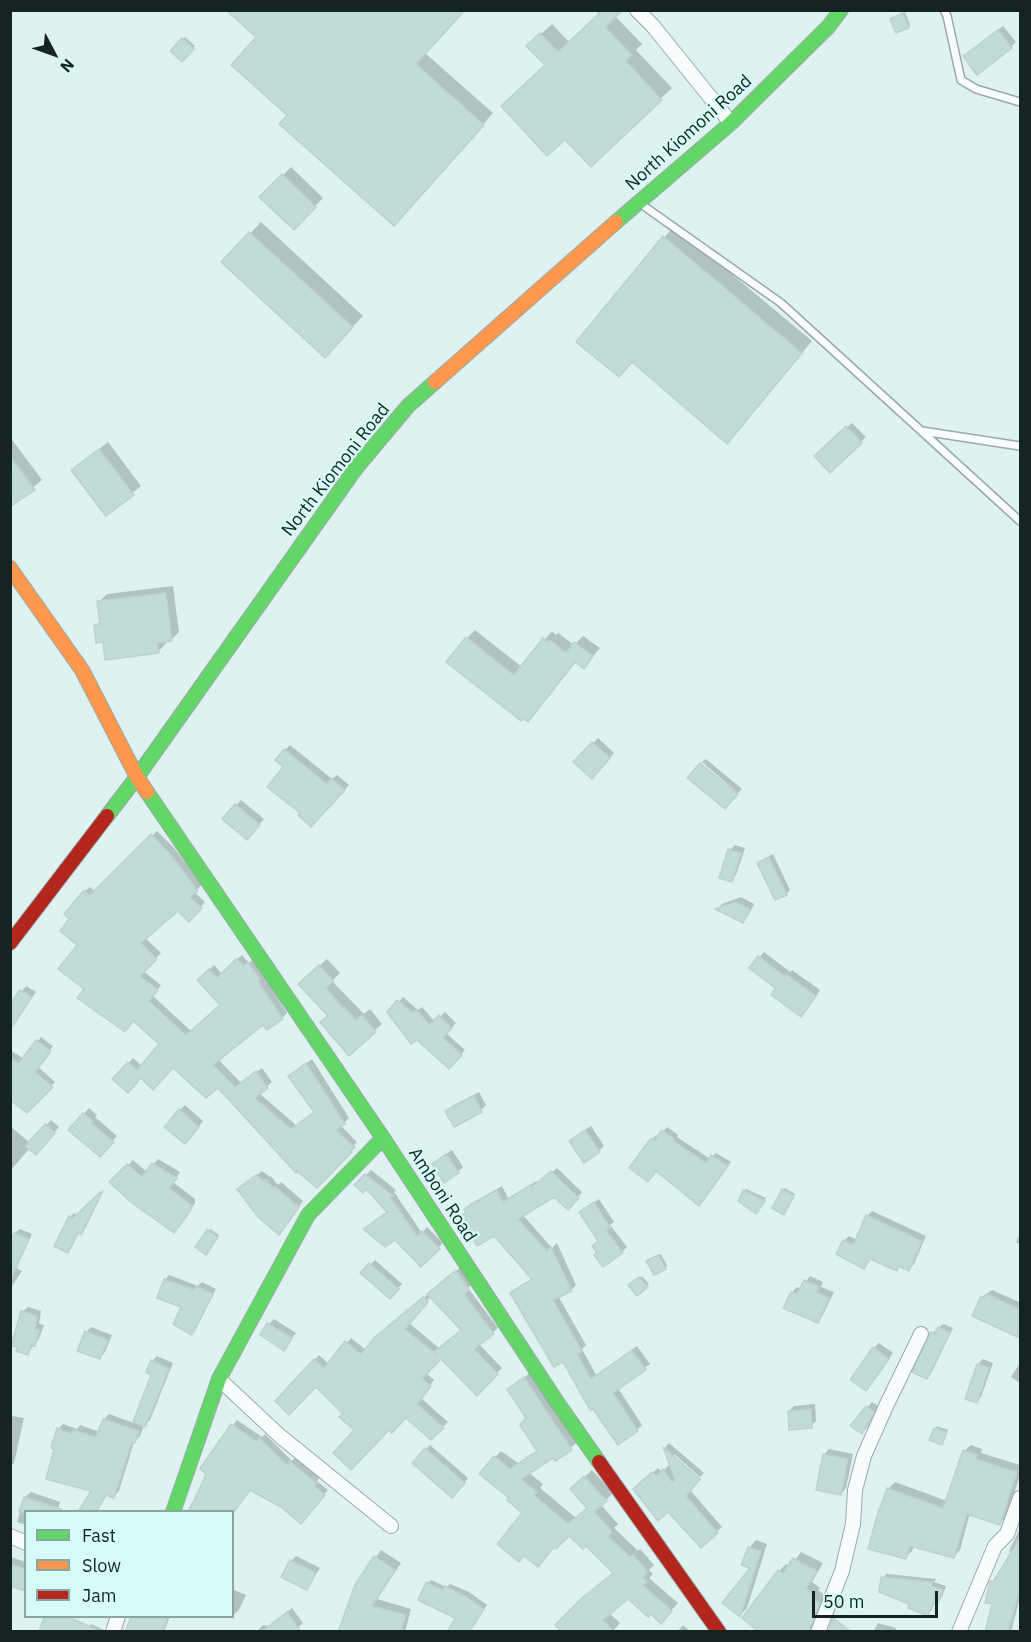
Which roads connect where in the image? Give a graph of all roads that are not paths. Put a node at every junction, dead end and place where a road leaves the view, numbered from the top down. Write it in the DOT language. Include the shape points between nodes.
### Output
graph roads {
  1 [pos="637,10"];
  2 [pos="841,10"];
  3 [pos="944,10"];
  4 [pos="1020,102"];
  5 [pos="731,123"];
  6 [pos="639,202"];
  7 [pos="921,430"];
  8 [pos="1020,446"];
  9 [pos="1020,521"];
  10 [pos="10,568"];
  11 [pos="136,777"];
  12 [pos="10,943"];
  13 [pos="383,1138"];
  14 [pos="921,1334"];
  15 [pos="219,1379"];
  16 [pos="1020,1498"];
  17 [pos="174,1510"];
  18 [pos="392,1526"];
  19 [pos="10,1536"];
  20 [pos="1014,1536"];
  21 [pos="24,1542"];
  22 [pos="719,1632"];
  23 [pos="818,1632"];
  24 [pos="959,1632"];
  1 -- 5 [label="street"];
  2 -- 5 [label="street, North Kiomoni Road"];
  3 -- 4 [label="lane" via="961,80 976,89"];
  5 -- 6 [label="street, North Kiomoni Road"];
  6 -- 7 [label="lane" via="782,303"];
  6 -- 11 [label="street, North Kiomoni Road" via="408,406 356,468"];
  7 -- 8 [label="lane"];
  7 -- 9 [label="lane"];
  10 -- 11 [label="street, Amboni Road" via="82,670"];
  11 -- 12 [label="street, North Kiomoni Road"];
  11 -- 13 [label="street, Amboni Road"];
  13 -- 15 [label="street" via="308,1215"];
  13 -- 22 [label="street, Amboni Road" via="557,1402"];
  14 -- 23 [label="street" via="864,1456 842,1571"];
  15 -- 17 [label="street"];
  15 -- 18 [label="street" via="280,1436"];
  16 -- 20 [label="street"];
  19 -- 21 [label="street"];
  20 -- 24 [label="street" via="995,1546"];
}
